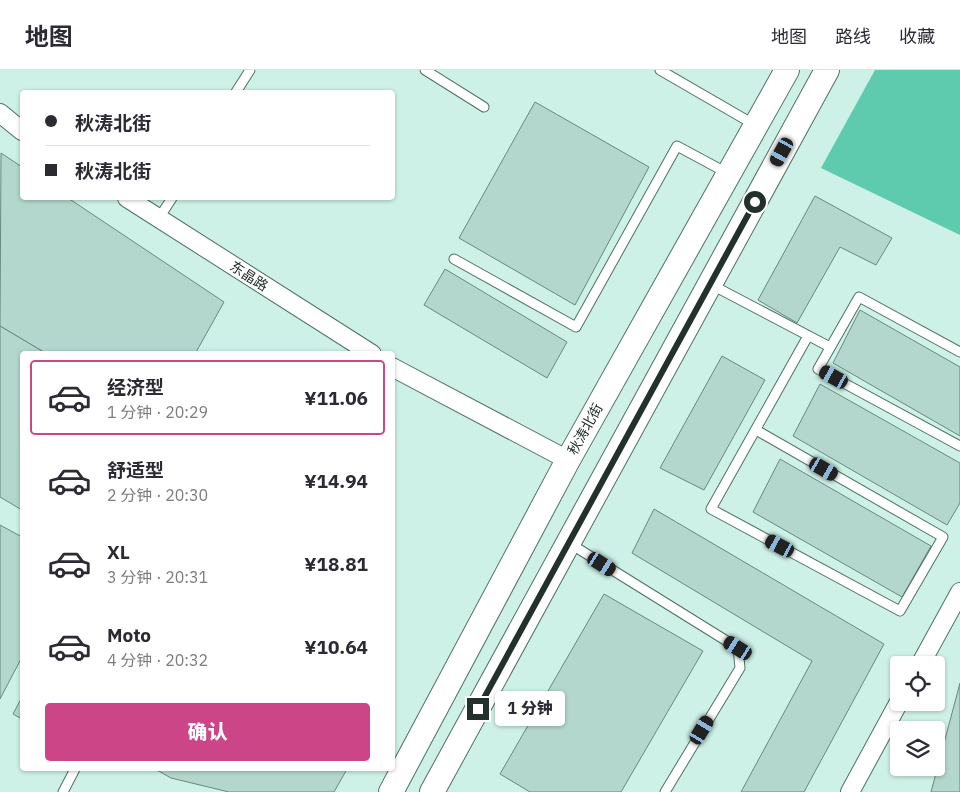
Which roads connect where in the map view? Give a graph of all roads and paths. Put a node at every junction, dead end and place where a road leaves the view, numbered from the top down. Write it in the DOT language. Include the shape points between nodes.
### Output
graph roads {
  1 [pos="250,70"];
  2 [pos="425,70"];
  3 [pos="660,70"];
  4 [pos="787,70"];
  5 [pos="828,70"];
  6 [pos="237,90"];
  7 [pos="484,108"];
  8 [pos="0,113"];
  9 [pos="756,126"];
  10 [pos="20,129"];
  11 [pos="729,174"];
  12 [pos="130,200"];
  13 [pos="171,200"];
  14 [pos="159,218"];
  15 [pos="454,259"];
  16 [pos="710,284"];
  17 [pos="808,336"];
  18 [pos="830,347"];
  19 [pos="367,351"];
  20 [pos="960,352"];
  21 [pos="395,369"];
  22 [pos="756,430"];
  23 [pos="960,446"];
  24 [pos="568,460"];
  25 [pos="569,543"];
  26 [pos="960,592"];
  27 [pos="925,656"];
  28 [pos="894,711"];
  29 [pos="75,771"];
  30 [pos="63,792"];
  31 [pos="391,792"];
  32 [pos="432,792"];
  33 [pos="665,792"];
  34 [pos="850,792"];
  1 -- 6 [label="lane"];
  2 -- 7 [label="lane"];
  3 -- 9 [label="lane"];
  4 -- 9 [label="main road, 秋涛北街"];
  5 -- 16 [label="main road"];
  8 -- 10 [label="street"];
  9 -- 11 [label="main road, 秋涛北街"];
  11 -- 15 [label="lane" via="677,146 576,327"];
  11 -- 24 [label="main road, 秋涛北街"];
  12 -- 14 [label="street, 东晶路"];
  13 -- 14 [label="lane"];
  14 -- 19 [label="street, 东晶路"];
  16 -- 17 [label="lane"];
  16 -- 25 [label="main road"];
  17 -- 18 [label="lane"];
  17 -- 22 [label="lane"];
  18 -- 20 [label="lane" via="859,297"];
  18 -- 23 [label="lane" via="818,369"];
  21 -- 24 [label="street"];
  22 -- 22 [label="lane" via="712,509 900,611 943,537"];
  24 -- 31 [label="main road, 秋涛北街"];
  25 -- 32 [label="main road"];
  25 -- 33 [label="lane" via="738,648 740,668"];
  26 -- 27 [label="street"];
  28 -- 34 [label="street"];
  29 -- 30 [label="lane"];
}
